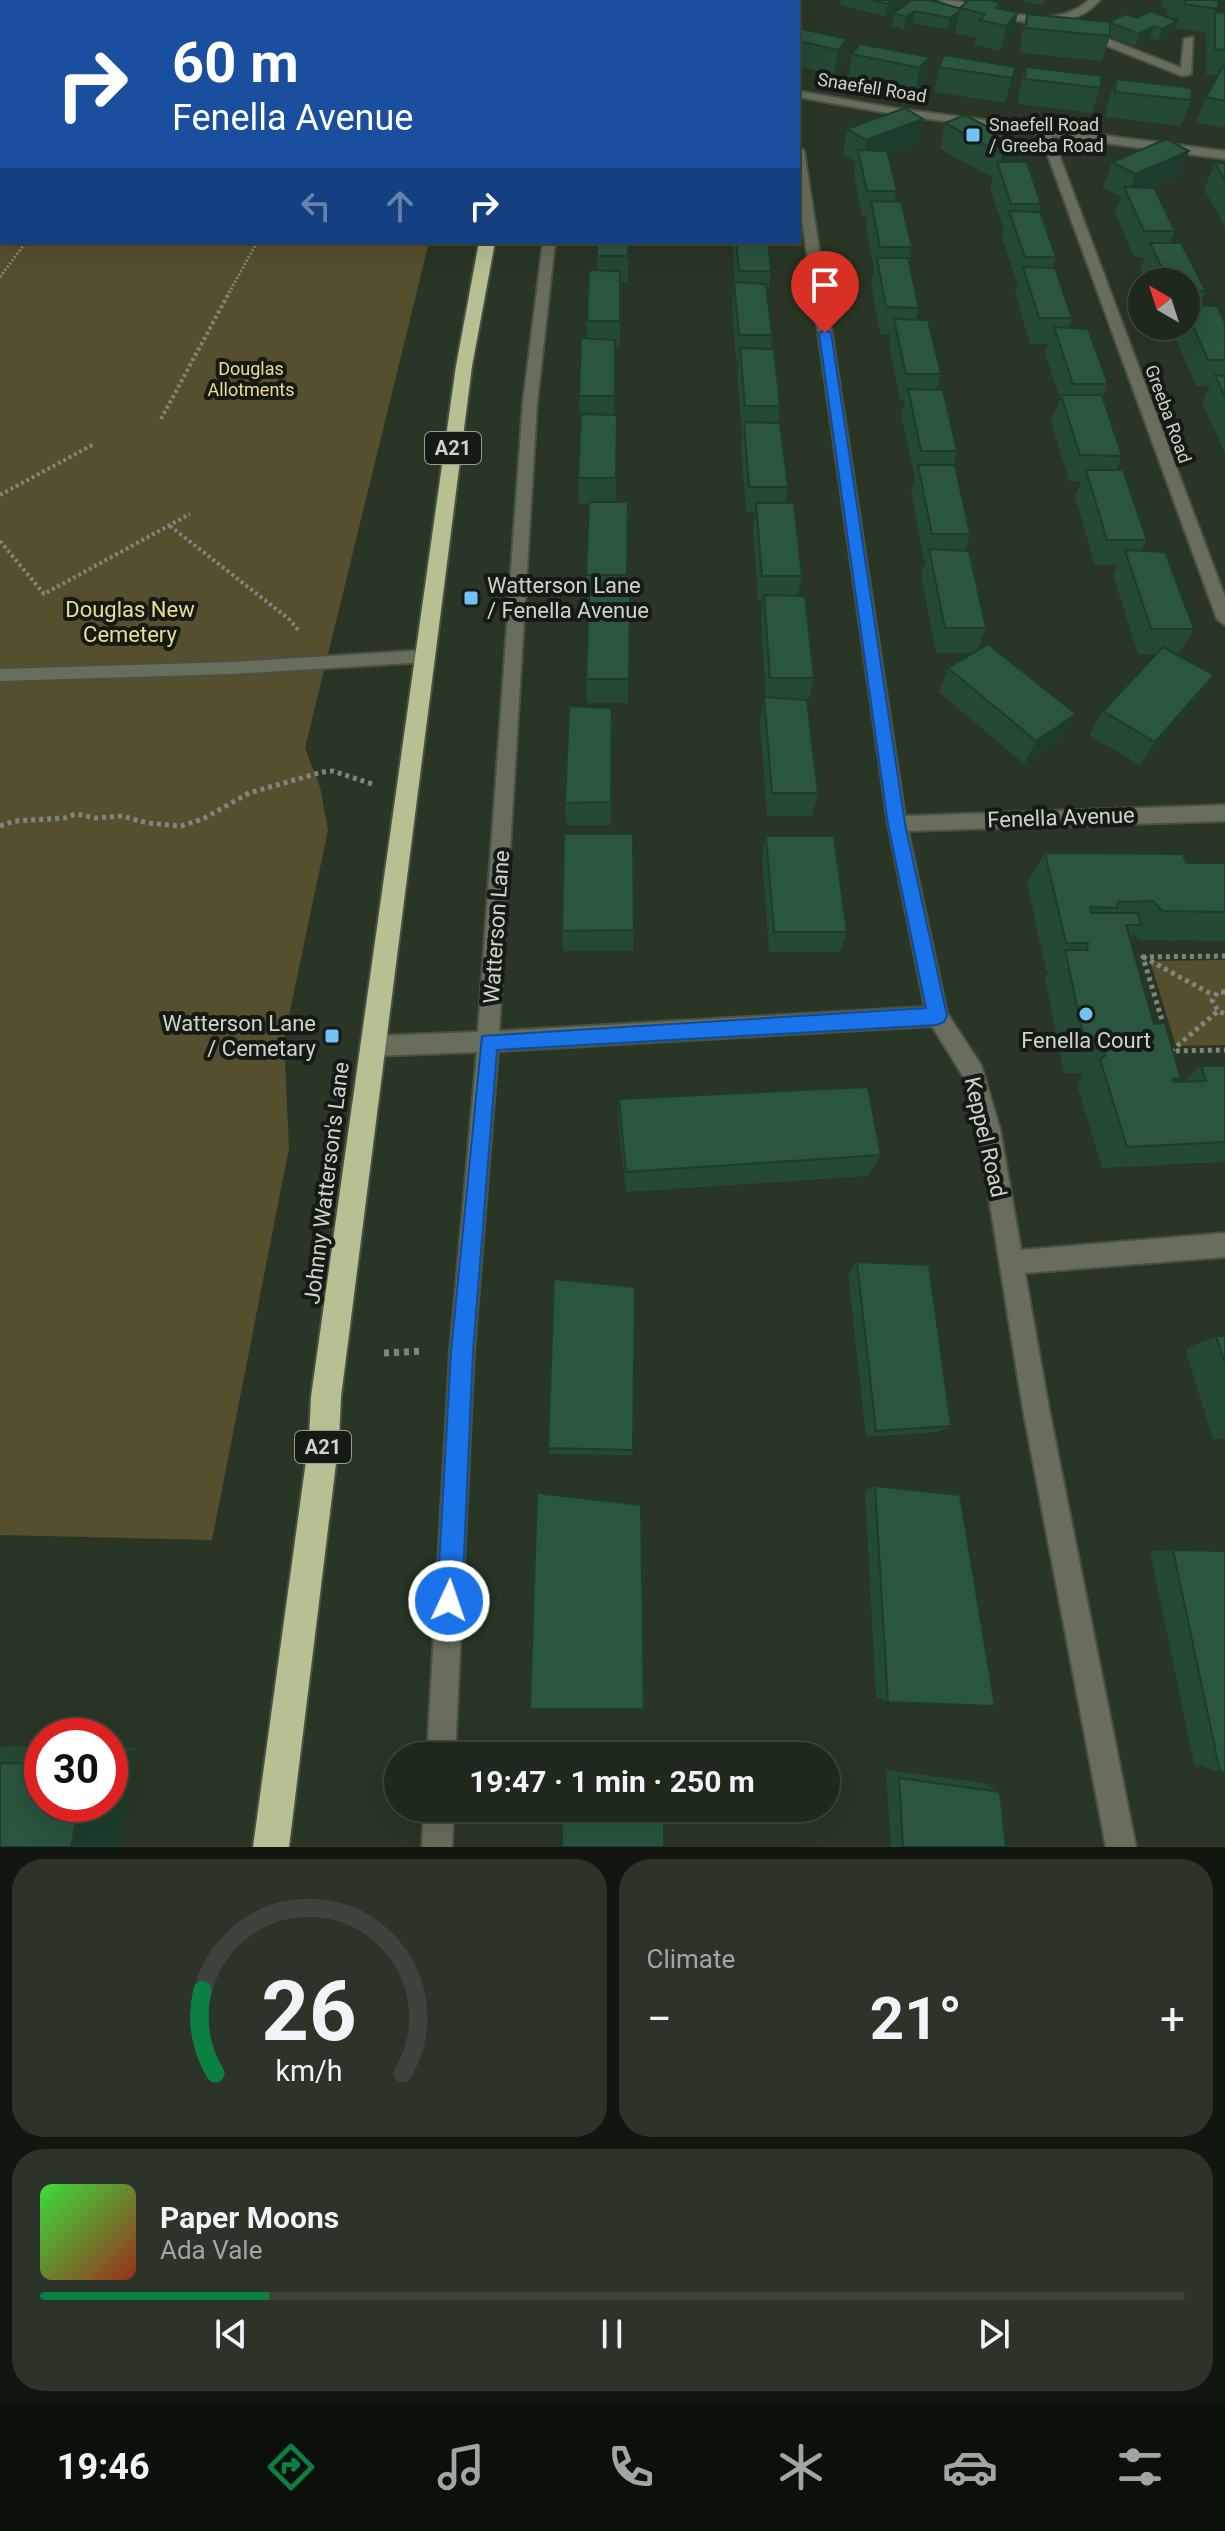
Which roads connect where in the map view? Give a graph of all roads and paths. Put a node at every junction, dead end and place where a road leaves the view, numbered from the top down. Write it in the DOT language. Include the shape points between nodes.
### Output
graph roads {
  1 [pos="945,0"];
  2 [pos="1095,0"];
  3 [pos="1056,18"];
  4 [pos="1189,39"];
  5 [pos="800,95"];
  6 [pos="1045,131"];
  7 [pos="1225,155"];
  8 [pos="800,164"];
  9 [pos="25,244"];
  10 [pos="256,244"];
  11 [pos="487,244"];
  12 [pos="549,244"];
  13 [pos="0,277"];
  14 [pos="161,419"];
  15 [pos="94,444"];
  16 [pos="0,495"];
  17 [pos="190,514"];
  18 [pos="170,526"];
  19 [pos="0,541"];
  20 [pos="1225,619"];
  21 [pos="307,642"];
  22 [pos="426,656"];
  23 [pos="0,675"];
  24 [pos="377,785"];
  25 [pos="1225,813"];
  26 [pos="897,824"];
  27 [pos="0,826"];
  28 [pos="1225,956"];
  29 [pos="1143,957"];
  30 [pos="1225,992"];
  31 [pos="1213,995"];
  32 [pos="1218,1011"];
  33 [pos="1225,1014"];
  34 [pos="937,1016"];
  35 [pos="488,1042"];
  36 [pos="373,1046"];
  37 [pos="1225,1050"];
  38 [pos="1171,1051"];
  39 [pos="1225,1245"];
  40 [pos="1013,1262"];
  41 [pos="434,1351"];
  42 [pos="384,1353"];
  43 [pos="442,1742"];
  44 [pos="438,1822"];
  45 [pos="271,1847"];
  46 [pos="437,1847"];
  47 [pos="1121,1847"];
  1 -- 3 [label="street" via="1015,17"];
  2 -- 3 [label="street" via="1077,14"];
  3 -- 4 [label="street" via="1186,74"];
  5 -- 6 [label="street, Snaefell Road"];
  6 -- 7 [label="street, Snaefell Road"];
  6 -- 20 [label="street, Greeba Road"];
  8 -- 26 [label="street, Keppel Road"];
  9 -- 13 [label="path"];
  10 -- 14 [label="path"];
  11 -- 22 [label="highway, Johnny Watterson's Lane / A21" via="464,366"];
  12 -- 35 [label="street, Watterson Lane" via="530,403"];
  15 -- 16 [label="path"];
  17 -- 18 [label="path"];
  18 -- 19 [label="path" via="44,594"];
  18 -- 21 [label="path" via="289,619"];
  22 -- 23 [label="street"];
  22 -- 36 [label="highway, Johnny Watterson's Lane / A21"];
  24 -- 27 [label="path" via="322,772 249,793 181,826 76,814"];
  25 -- 26 [label="street, Fenella Avenue"];
  26 -- 34 [label="street, Keppel Road"];
  28 -- 29 [label="path"];
  29 -- 31 [label="path"];
  29 -- 38 [label="path"];
  30 -- 31 [label="path"];
  31 -- 32 [label="path"];
  32 -- 33 [label="path"];
  32 -- 38 [label="path"];
  34 -- 35 [label="street"];
  34 -- 40 [label="street, Keppel Road" via="973,1072"];
  35 -- 36 [label="street"];
  35 -- 43 [label="street, Watterson Lane" via="462,1352"];
  36 -- 45 [label="highway, Johnny Watterson's Lane / A21"];
  37 -- 38 [label="path"];
  39 -- 40 [label="street"];
  40 -- 47 [label="street, Keppel Road"];
  41 -- 42 [label="path"];
  44 -- 46 [label="street"];
}
